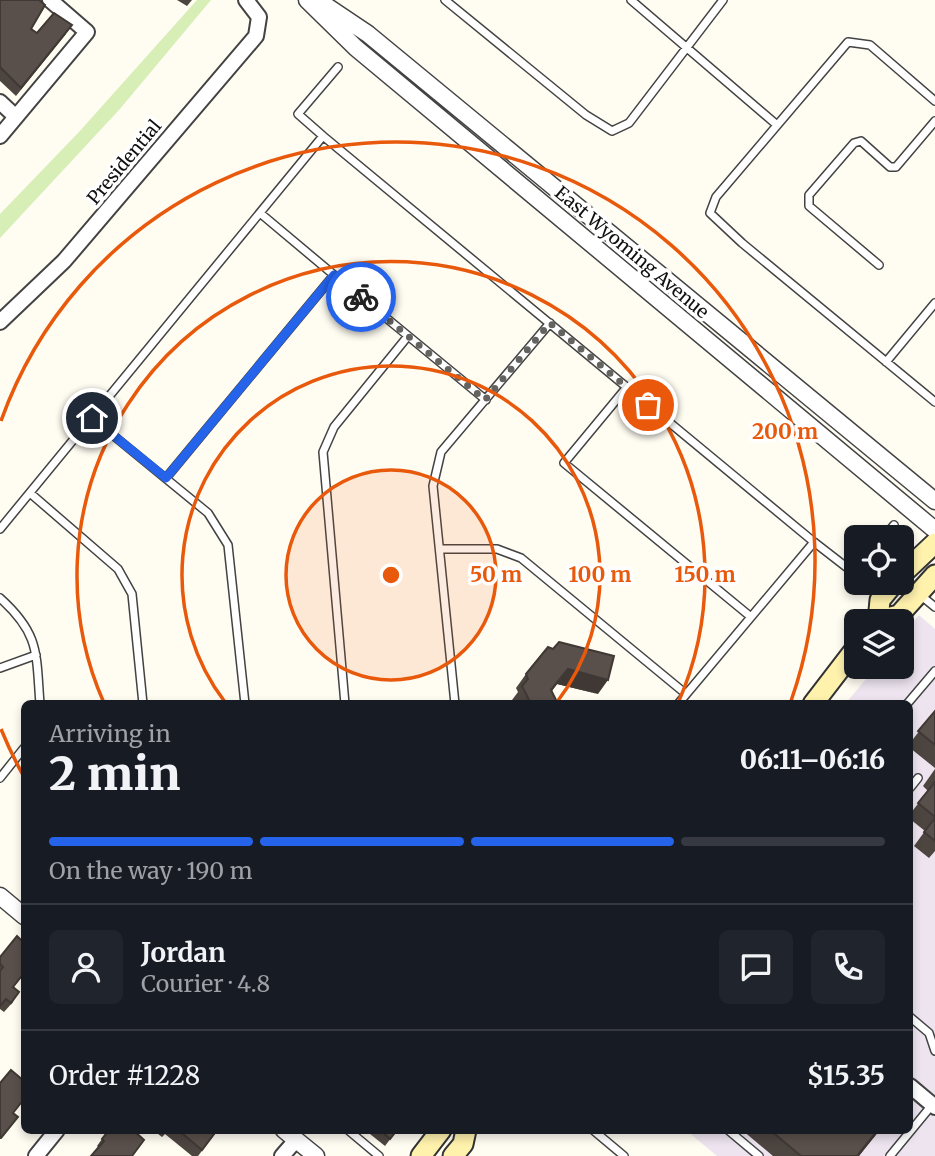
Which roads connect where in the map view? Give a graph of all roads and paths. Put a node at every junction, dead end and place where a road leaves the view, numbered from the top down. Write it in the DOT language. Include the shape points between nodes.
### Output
graph roads {
  1 [pos="51,0"];
  2 [pos="246,0"];
  3 [pos="307,0"];
  4 [pos="317,0"];
  5 [pos="445,0"];
  6 [pos="631,0"];
  7 [pos="723,0"];
  8 [pos="689,47"];
  9 [pos="338,67"];
  10 [pos="935,101"];
  11 [pos="0,102"];
  12 [pos="16,117"];
  13 [pos="935,121"];
  14 [pos="777,125"];
  15 [pos="0,135"];
  16 [pos="323,136"];
  17 [pos="260,213"];
  18 [pos="879,265"];
  19 [pos="334,275"];
  20 [pos="935,303"];
  21 [pos="0,321"];
  22 [pos="550,323"];
  23 [pos="408,336"];
  24 [pos="886,362"];
  25 [pos="627,387"];
  26 [pos="485,400"];
  27 [pos="935,402"];
  28 [pos="92,418"];
  29 [pos="166,478"];
  30 [pos="30,494"];
  31 [pos="935,502"];
  32 [pos="0,529"];
  33 [pos="935,530"];
  34 [pos="814,542"];
  35 [pos="935,543"];
  36 [pos="440,549"];
  37 [pos="914,563"];
  38 [pos="844,565"];
  39 [pos="935,575"];
  40 [pos="918,594"];
  41 [pos="0,598"];
  42 [pos="935,607"];
  43 [pos="904,609"];
  44 [pos="751,617"];
  45 [pos="36,655"];
  46 [pos="844,664"];
  47 [pos="0,668"];
  48 [pos="935,671"];
  49 [pos="686,694"];
  50 [pos="40,700"];
  51 [pos="143,700"];
  52 [pos="245,700"];
  53 [pos="345,700"];
  54 [pos="456,700"];
  55 [pos="681,700"];
  56 [pos="816,700"];
  57 [pos="910,700"];
  58 [pos="21,752"];
  59 [pos="0,778"];
  60 [pos="918,778"];
  61 [pos="913,784"];
  62 [pos="0,896"];
  63 [pos="21,914"];
  64 [pos="913,1020"];
  65 [pos="935,1051"];
  66 [pos="913,1088"];
  67 [pos="934,1106"];
  68 [pos="913,1130"];
  69 [pos="54,1134"];
  70 [pos="353,1134"];
  71 [pos="438,1134"];
  72 [pos="465,1134"];
  73 [pos="598,1134"];
  74 [pos="734,1134"];
  75 [pos="909,1134"];
  76 [pos="290,1135"];
  77 [pos="36,1156"];
  78 [pos="282,1156"];
  79 [pos="316,1156"];
  80 [pos="379,1156"];
  81 [pos="421,1156"];
  82 [pos="453,1156"];
  83 [pos="624,1156"];
  84 [pos="759,1156"];
  85 [pos="890,1156"];
  1 -- 12 [label="street" via="87,32"];
  2 -- 21 [label="street, Presidential" via="259,17 256,36 64,261"];
  3 -- 33 [label="street, East Wyoming Avenue" via="367,57"];
  4 -- 31 [label="street, East Wyoming Avenue" via="368,34"];
  5 -- 8 [label="lane" via="612,131 629,123"];
  6 -- 8 [label="lane"];
  7 -- 8 [label="lane"];
  8 -- 14 [label="lane"];
  9 -- 16 [label="lane" via="298,114"];
  10 -- 14 [label="lane" via="870,45 848,42"];
  11 -- 12 [label="street"];
  12 -- 15 [label="street"];
  13 -- 18 [label="lane" via="896,167 861,142 854,143 809,195 809,206"];
  14 -- 24 [label="lane" via="716,197 710,213"];
  16 -- 17 [label="lane"];
  16 -- 22 [label="lane"];
  17 -- 19 [label="lane"];
  17 -- 28 [label="lane"];
  19 -- 23 [label="lane"];
  19 -- 29 [label="lane"];
  20 -- 24 [label="lane"];
  22 -- 25 [label="lane"];
  22 -- 26 [label="lane"];
  23 -- 26 [label="lane"];
  23 -- 53 [label="lane" via="334,427 323,452"];
  24 -- 27 [label="lane"];
  25 -- 34 [label="lane"];
  25 -- 44 [label="lane" via="564,463"];
  26 -- 36 [label="lane" via="441,453 433,486"];
  28 -- 29 [label="lane"];
  28 -- 30 [label="lane"];
  29 -- 52 [label="lane" via="208,513 228,545"];
  30 -- 32 [label="lane"];
  30 -- 51 [label="lane" via="118,569 132,594"];
  34 -- 38 [label="lane"];
  34 -- 44 [label="lane"];
  35 -- 37 [label="main road"];
  36 -- 49 [label="lane" via="497,549 521,558"];
  36 -- 54 [label="lane"];
  39 -- 40 [label="main road"];
  40 -- 42 [label="lane"];
  40 -- 43 [label="main road"];
  41 -- 45 [label="lane" via="24,620"];
  44 -- 49 [label="lane"];
  45 -- 47 [label="lane"];
  45 -- 50 [label="lane"];
  46 -- 56 [label="main road"];
  48 -- 57 [label="lane"];
  49 -- 55 [label="lane"];
  58 -- 59 [label="lane"];
  60 -- 61 [label="lane"];
  62 -- 63 [label="street"];
  64 -- 65 [label="lane" via="929,1033"];
  66 -- 67 [label="street"];
  67 -- 68 [label="lane"];
  69 -- 77 [label="street"];
  70 -- 80 [label="lane"];
  71 -- 81 [label="main road"];
  72 -- 82 [label="main road"];
  73 -- 83 [label="lane"];
  74 -- 84 [label="lane"];
  75 -- 85 [label="lane"];
  76 -- 78 [label="street"];
  76 -- 79 [label="street"];
}
